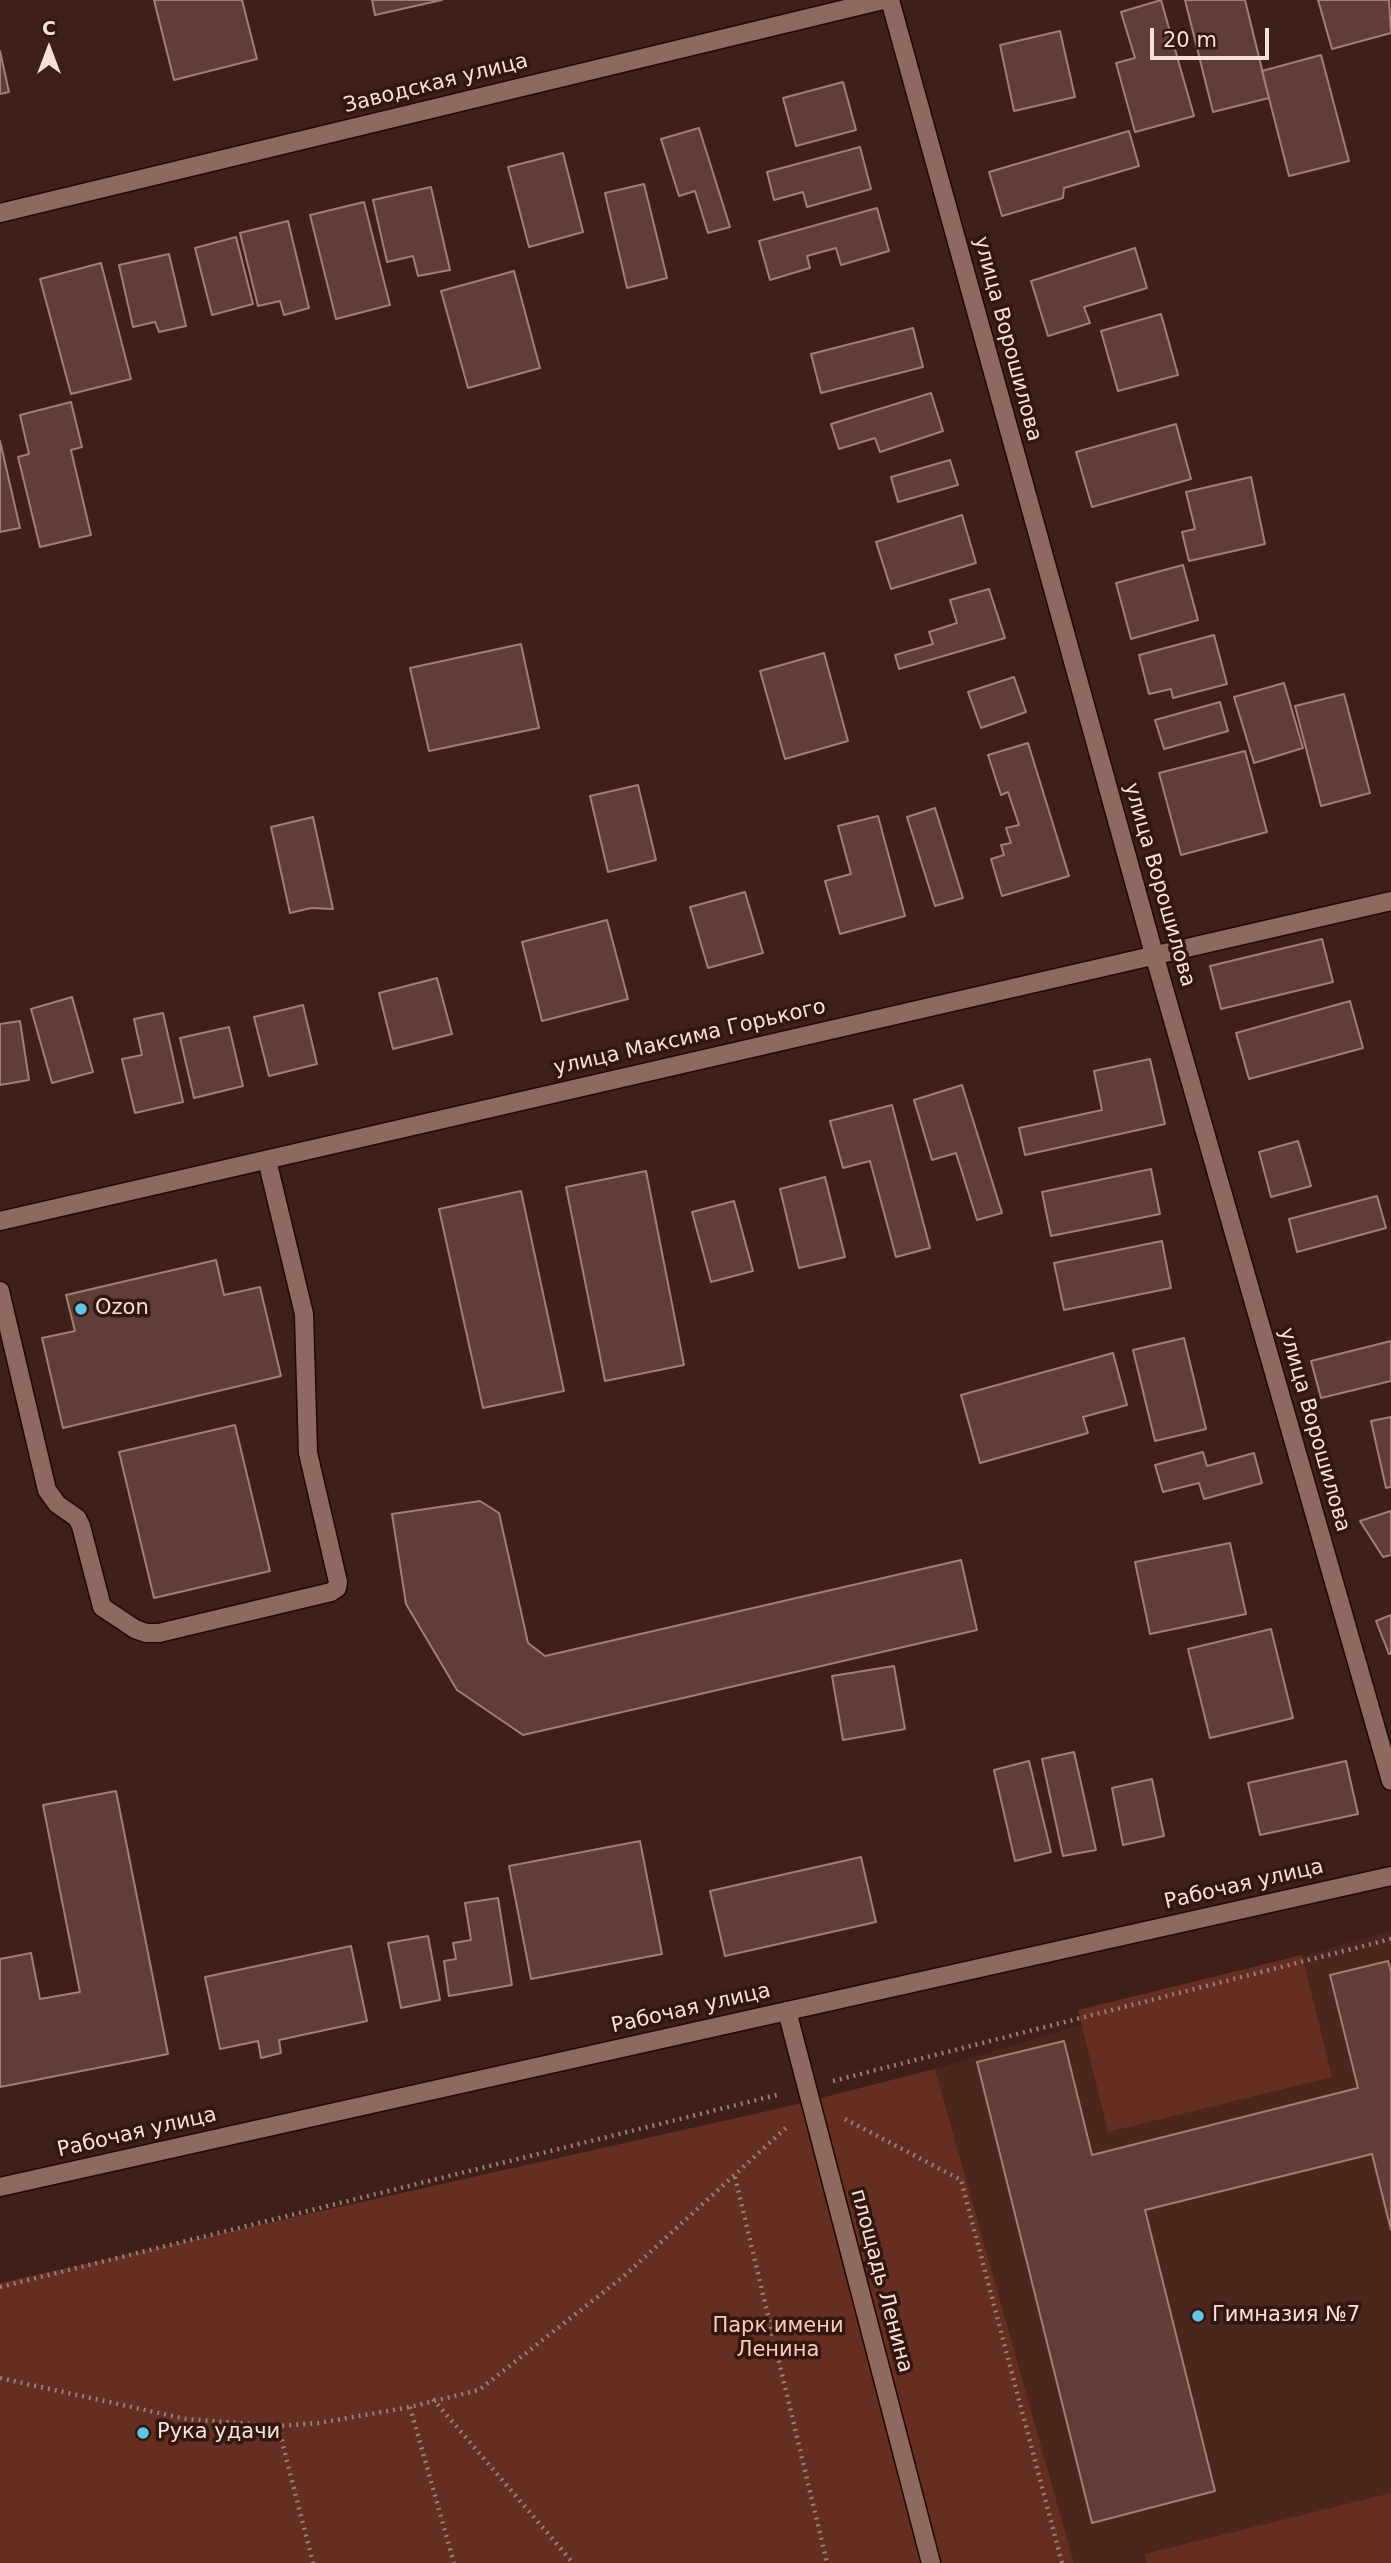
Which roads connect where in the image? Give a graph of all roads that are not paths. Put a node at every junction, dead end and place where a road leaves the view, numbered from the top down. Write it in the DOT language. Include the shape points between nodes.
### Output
graph roads {
  1 [pos="883,0"];
  2 [pos="890,0"];
  3 [pos="0,212"];
  4 [pos="1391,901"];
  5 [pos="1154,954"];
  6 [pos="267,1160"];
  7 [pos="0,1222"];
  8 [pos="0,1291"];
  9 [pos="1391,1781"];
  10 [pos="1391,1876"];
  11 [pos="787,2011"];
  12 [pos="0,2187"];
  13 [pos="932,2563"];
  1 -- 3 [label="street, Заводская улица"];
  2 -- 5 [label="street, улица Ворошилова"];
  4 -- 5 [label="street, улица Максима Горького"];
  5 -- 6 [label="street, улица Максима Горького"];
  5 -- 9 [label="street, улица Ворошилова"];
  6 -- 7 [label="street, улица Максима Горького"];
  6 -- 8 [label="street" via="304,1314 307,1453 338,1582 331,1592 159,1633 135,1629 102,1607 81,1526 47,1490"];
  10 -- 11 [label="street, Рабочая улица"];
  11 -- 12 [label="street, Рабочая улица"];
  11 -- 13 [label="street, площадь Ленина"];
}
